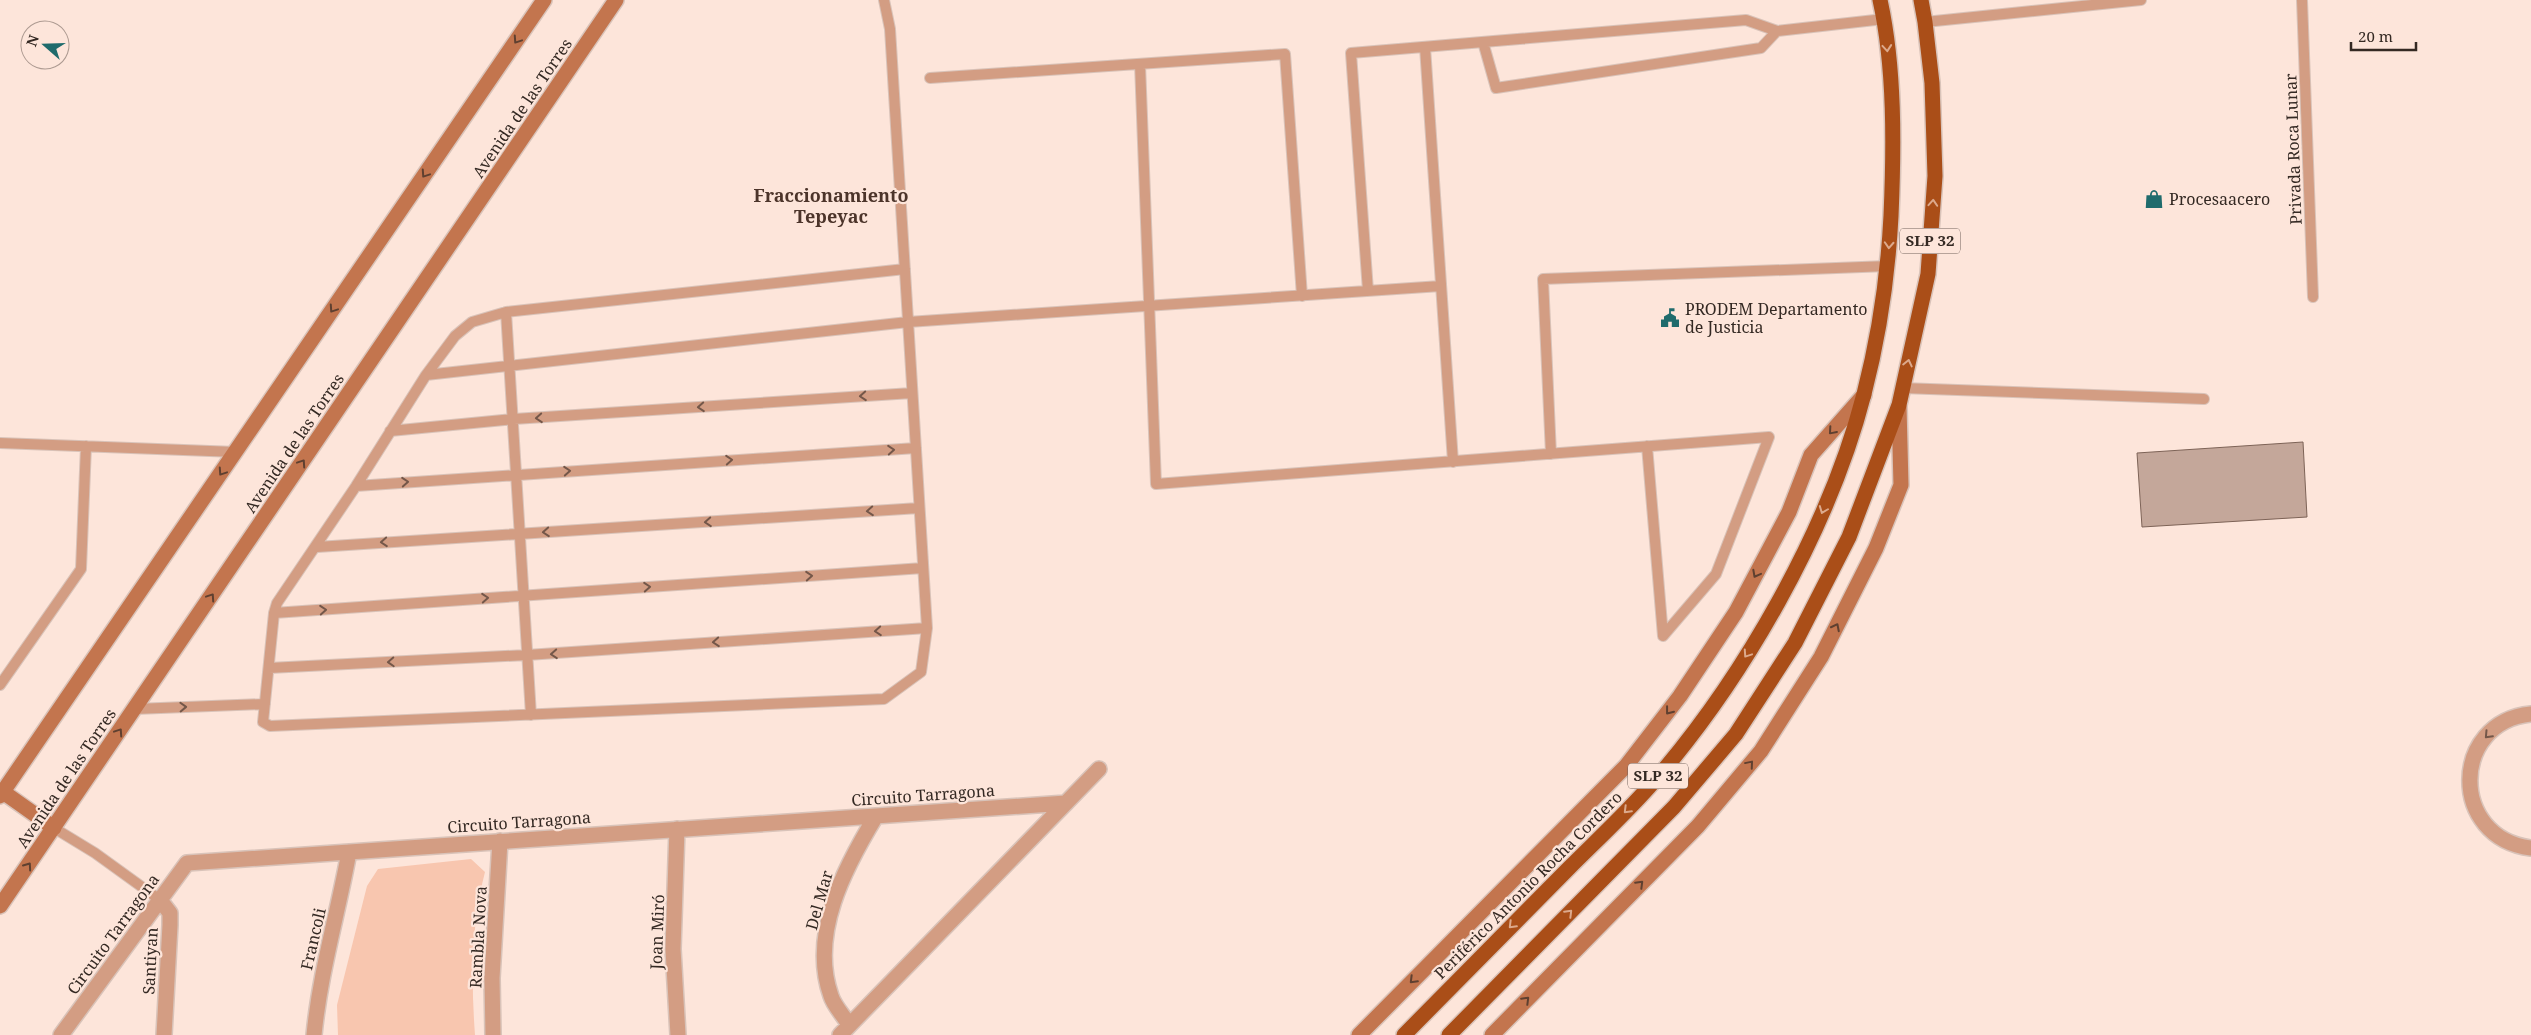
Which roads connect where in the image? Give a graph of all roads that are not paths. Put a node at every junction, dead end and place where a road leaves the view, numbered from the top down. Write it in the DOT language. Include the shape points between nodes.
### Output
graph roads {
  1 [pos="544,0"];
  2 [pos="616,0"];
  3 [pos="884,0"];
  4 [pos="1880,0"];
  5 [pos="1921,0"];
  6 [pos="2141,0"];
  7 [pos="2302,0"];
  8 [pos="1884,19"];
  9 [pos="1926,22"];
  10 [pos="1777,31"];
  11 [pos="1483,42"];
  12 [pos="1425,47"];
  13 [pos="1140,64"];
  14 [pos="930,78"];
  15 [pos="1888,266"];
  16 [pos="905,269"];
  17 [pos="1441,286"];
  18 [pos="1368,291"];
  19 [pos="1302,296"];
  20 [pos="2314,297"];
  21 [pos="1149,306"];
  22 [pos="506,312"];
  23 [pos="908,322"];
  24 [pos="510,366"];
  25 [pos="426,375"];
  26 [pos="1902,388"];
  27 [pos="912,393"];
  28 [pos="1864,395"];
  29 [pos="2204,399"];
  30 [pos="1898,405"];
  31 [pos="514,419"];
  32 [pos="390,431"];
  33 [pos="0,442"];
  34 [pos="86,446"];
  35 [pos="1648,446"];
  36 [pos="916,448"];
  37 [pos="236,452"];
  38 [pos="1551,454"];
  39 [pos="1453,462"];
  40 [pos="518,474"];
  41 [pos="356,486"];
  42 [pos="919,508"];
  43 [pos="520,534"];
  44 [pos="316,547"];
  45 [pos="923,568"];
  46 [pos="524,596"];
  47 [pos="274,613"];
  48 [pos="926,628"];
  49 [pos="527,655"];
  50 [pos="269,668"];
  51 [pos="0,685"];
  52 [pos="265,704"];
  53 [pos="135,709"];
  54 [pos="2531,714"];
  55 [pos="531,715"];
  56 [pos="1099,769"];
  57 [pos="1,792"];
  58 [pos="1066,803"];
  59 [pos="876,816"];
  60 [pos="54,828"];
  61 [pos="677,829"];
  62 [pos="500,841"];
  63 [pos="2531,848"];
  64 [pos="349,852"];
  65 [pos="160,900"];
  66 [pos="0,906"];
  67 [pos="845,1030"];
  68 [pos="61,1035"];
  69 [pos="164,1035"];
  70 [pos="314,1035"];
  71 [pos="493,1035"];
  72 [pos="678,1035"];
  73 [pos="1359,1035"];
  74 [pos="1404,1035"];
  75 [pos="1448,1035"];
  76 [pos="1492,1035"];
  1 -- 37 [label="main road, one-way"];
  53 -- 2 [label="main road, Avenida de las Torres, one-way"];
  3 -- 16 [label="lane" via="890,29"];
  4 -- 8 [label="highway, Periférico Antonio Rocha Cordero / SLP 32"];
  5 -- 9 [label="highway, SLP 32"];
  6 -- 9 [label="lane"];
  7 -- 20 [label="lane, Privada Roca Lunar"];
  8 -- 10 [label="lane"];
  8 -- 15 [label="highway, Periférico Antonio Rocha Cordero / SLP 32, one-way" via="1893,164"];
  26 -- 9 [label="highway, SLP 32, one-way" via="1928,274 1935,176"];
  10 -- 11 [label="lane" via="1746,20"];
  10 -- 11 [label="lane" via="1761,48 1496,88"];
  11 -- 12 [label="lane"];
  12 -- 17 [label="lane"];
  12 -- 18 [label="lane" via="1351,53"];
  13 -- 14 [label="lane"];
  13 -- 19 [label="lane" via="1285,54"];
  13 -- 21 [label="lane"];
  15 -- 28 [label="highway, Periférico Antonio Rocha Cordero / SLP 32"];
  15 -- 38 [label="lane" via="1543,279"];
  16 -- 22 [label="lane"];
  16 -- 23 [label="lane"];
  17 -- 18 [label="lane"];
  17 -- 39 [label="lane"];
  18 -- 19 [label="lane"];
  19 -- 21 [label="lane"];
  21 -- 23 [label="lane"];
  21 -- 39 [label="lane" via="1156,484"];
  22 -- 24 [label="lane"];
  22 -- 25 [label="lane" via="472,322 454,336"];
  23 -- 24 [label="lane"];
  23 -- 27 [label="lane"];
  24 -- 25 [label="lane"];
  24 -- 31 [label="lane"];
  25 -- 32 [label="lane"];
  26 -- 29 [label="lane"];
  26 -- 30 [label="highway, SLP 32"];
  27 -- 31 [label="lane, one-way"];
  27 -- 36 [label="lane"];
  28 -- 73 [label="main road, one-way" via="1811,455 1789,512 1736,612 1680,696 1638,751"];
  28 -- 74 [label="highway, Periférico Antonio Rocha Cordero / SLP 32, one-way" via="1818,524 1765,627 1707,714 1650,787"];
  75 -- 30 [label="highway, SLP 32, one-way" via="1674,807 1736,734 1796,643 1849,537"];
  76 -- 30 [label="main road, one-way" via="1698,826 1761,751 1821,657 1876,548 1901,485"];
  31 -- 32 [label="lane"];
  31 -- 40 [label="lane"];
  32 -- 41 [label="lane"];
  33 -- 34 [label="lane"];
  34 -- 37 [label="lane"];
  34 -- 51 [label="lane" via="81,569"];
  35 -- 35 [label="lane" via="1769,437 1716,574 1664,636"];
  35 -- 38 [label="lane"];
  40 -- 36 [label="lane, one-way"];
  36 -- 42 [label="lane"];
  37 -- 57 [label="main road, one-way"];
  38 -- 39 [label="lane"];
  41 -- 40 [label="lane, one-way"];
  40 -- 43 [label="lane"];
  41 -- 44 [label="lane"];
  42 -- 43 [label="lane, one-way"];
  42 -- 45 [label="lane"];
  43 -- 44 [label="lane, one-way"];
  43 -- 46 [label="lane"];
  44 -- 47 [label="lane" via="277,603"];
  46 -- 45 [label="lane, one-way"];
  45 -- 48 [label="lane"];
  47 -- 46 [label="lane, one-way"];
  46 -- 49 [label="lane"];
  47 -- 50 [label="lane"];
  48 -- 49 [label="lane, one-way"];
  48 -- 55 [label="lane" via="921,672 884,699"];
  49 -- 50 [label="lane, one-way"];
  49 -- 55 [label="lane"];
  50 -- 52 [label="lane"];
  53 -- 52 [label="lane, one-way"];
  52 -- 55 [label="lane" via="263,722 270,726"];
  60 -- 53 [label="main road, Avenida de las Torres, one-way"];
  54 -- 63 [label="street, one-way" via="2508,719 2485,738 2471,765 2469,780 2475,810 2483,822 2506,842"];
  56 -- 58 [label="street"];
  57 -- 60 [label="main road"];
  58 -- 59 [label="street, Circuito Tarragona"];
  58 -- 67 [label="street"];
  59 -- 61 [label="street, Circuito Tarragona"];
  59 -- 67 [label="street, Del Mar" via="851,857 827,927 824,964 831,997"];
  60 -- 65 [label="lane, Santiyan"];
  66 -- 60 [label="main road, Avenida de las Torres, one-way"];
  61 -- 62 [label="street, Circuito Tarragona"];
  61 -- 72 [label="street, Joan Miró" via="673,949"];
  62 -- 64 [label="street, Circuito Tarragona"];
  62 -- 71 [label="street, Rambla Nova" via="492,978"];
  64 -- 65 [label="street, Circuito Tarragona" via="186,863"];
  64 -- 70 [label="street, Francoli" via="324,963"];
  65 -- 68 [label="street, Circuito Tarragona"];
  65 -- 69 [label="street, Santiyan" via="170,913"];
}
